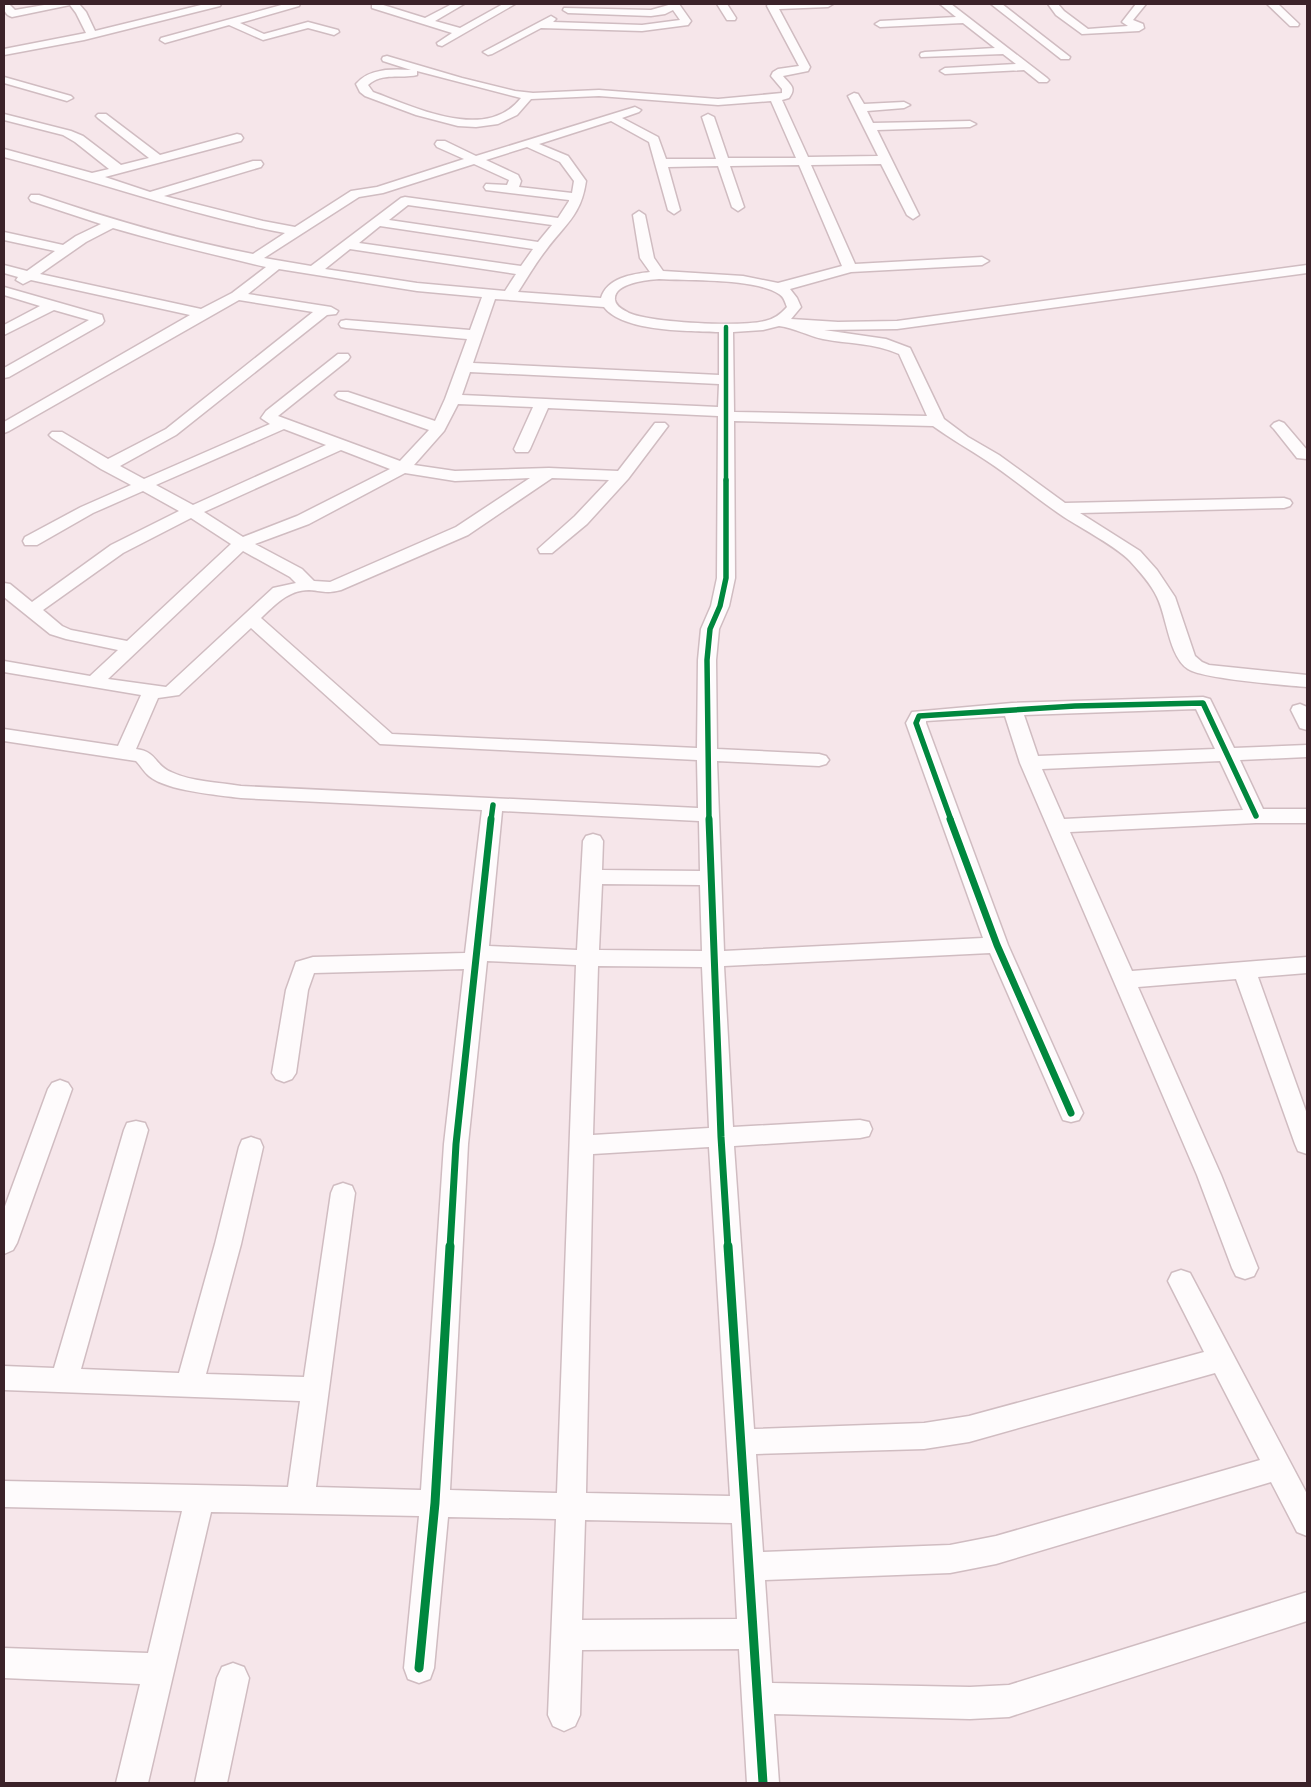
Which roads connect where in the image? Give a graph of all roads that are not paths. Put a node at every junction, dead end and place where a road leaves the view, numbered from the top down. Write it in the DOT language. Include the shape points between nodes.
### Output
graph roads {
  1 [pos="4,4"];
  2 [pos="65,4"];
  3 [pos="74,4"];
  4 [pos="216,4"];
  5 [pos="294,4"];
  6 [pos="459,4"];
  7 [pos="510,4"];
  8 [pos="581,4"];
  9 [pos="722,4"];
  10 [pos="828,4"];
  11 [pos="944,4"];
  12 [pos="996,4"];
  13 [pos="1053,4"];
  14 [pos="1141,4"];
  15 [pos="1272,4"];
  16 [pos="677,5"];
  17 [pos="773,5"];
  18 [pos="376,6"];
  19 [pos="568,10"];
  20 [pos="640,12"];
  21 [pos="1034,17"];
  22 [pos="731,18"];
  23 [pos="1015,19"];
  24 [pos="966,20"];
  25 [pos="230,22"];
  26 [pos="424,22"];
  27 [pos="880,24"];
  28 [pos="1294,24"];
  29 [pos="539,25"];
  30 [pos="644,28"];
  31 [pos="334,32"];
  32 [pos="462,32"];
  33 [pos="92,35"];
  34 [pos="166,40"];
  35 [pos="442,43"];
  36 [pos="1006,51"];
  37 [pos="4,52"];
  38 [pos="488,52"];
  39 [pos="925,55"];
  40 [pos="1065,57"];
  41 [pos="387,59"];
  42 [pos="1026,67"];
  43 [pos="945,71"];
  44 [pos="438,74"];
  45 [pos="4,80"];
  46 [pos="1043,80"];
  47 [pos="528,96"];
  48 [pos="854,96"];
  49 [pos="67,98"];
  50 [pos="776,98"];
  51 [pos="904,106"];
  52 [pos="860,108"];
  53 [pos="635,110"];
  54 [pos="102,116"];
  55 [pos="4,117"];
  56 [pos="612,117"];
  57 [pos="708,118"];
  58 [pos="970,124"];
  59 [pos="869,127"];
  60 [pos="237,138"];
  61 [pos="527,143"];
  62 [pos="441,144"];
  63 [pos="4,153"];
  64 [pos="158,159"];
  65 [pos="475,160"];
  66 [pos="885,160"];
  67 [pos="803,161"];
  68 [pos="660,162"];
  69 [pos="722,162"];
  70 [pos="257,164"];
  71 [pos="119,170"];
  72 [pos="92,177"];
  73 [pos="490,187"];
  74 [pos="512,190"];
  75 [pos="150,196"];
  76 [pos="577,197"];
  77 [pos="35,198"];
  78 [pos="738,207"];
  79 [pos="674,210"];
  80 [pos="912,215"];
  81 [pos="639,216"];
  82 [pos="377,222"];
  83 [pos="563,223"];
  84 [pos="112,224"];
  85 [pos="296,231"];
  86 [pos="4,236"];
  87 [pos="347,245"];
  88 [pos="542,246"];
  89 [pos="66,250"];
  90 [pos="257,258"];
  91 [pos="982,261"];
  92 [pos="276,265"];
  93 [pos="850,268"];
  94 [pos="4,269"];
  95 [pos="1307,269"];
  96 [pos="526,270"];
  97 [pos="314,271"];
  98 [pos="659,275"];
  99 [pos="30,276"];
  100 [pos="777,288"];
  101 [pos="4,291"];
  102 [pos="490,294"];
  103 [pos="238,296"];
  104 [pos="508,296"];
  105 [pos="608,303"];
  106 [pos="52,304"];
  107 [pos="324,310"];
  108 [pos="203,314"];
  109 [pos="778,322"];
  110 [pos="798,325"];
  111 [pos="726,327"];
  112 [pos="4,331"];
  113 [pos="476,335"];
  114 [pos="343,357"];
  115 [pos="465,367"];
  116 [pos="4,374"];
  117 [pos="726,380"];
  118 [pos="343,395"];
  119 [pos="453,399"];
  120 [pos="543,403"];
  121 [pos="726,414"];
  122 [pos="937,421"];
  123 [pos="282,424"];
  124 [pos="660,426"];
  125 [pos="1279,426"];
  126 [pos="4,428"];
  127 [pos="439,428"];
  128 [pos="56,435"];
  129 [pos="339,445"];
  130 [pos="522,449"];
  131 [pos="1306,457"];
  132 [pos="107,466"];
  133 [pos="403,468"];
  134 [pos="549,474"];
  135 [pos="622,476"];
  136 [pos="144,485"];
  137 [pos="1284,503"];
  138 [pos="1062,508"];
  139 [pos="192,511"];
  140 [pos="31,541"];
  141 [pos="241,543"];
  142 [pos="546,549"];
  143 [pos="308,585"];
  144 [pos="4,588"];
  145 [pos="32,610"];
  146 [pos="251,618"];
  147 [pos="132,647"];
  148 [pos="4,667"];
  149 [pos="1307,681"];
  150 [pos="94,682"];
  151 [pos="152,691"];
  152 [pos="1012,709"];
  153 [pos="5,735"];
  154 [pos="1307,751"];
  155 [pos="124,754"];
  156 [pos="1227,754"];
  157 [pos="707,755"];
  158 [pos="820,760"];
  159 [pos="1030,762"];
  160 [pos="493,805"];
  161 [pos="710,815"];
  162 [pos="1256,816"];
  163 [pos="1307,816"];
  164 [pos="1058,826"];
  165 [pos="593,842"];
  166 [pos="591,877"];
  167 [pos="711,878"];
  168 [pos="997,945"];
  169 [pos="476,957"];
  170 [pos="586,958"];
  171 [pos="713,959"];
  172 [pos="1307,965"];
  173 [pos="1244,970"];
  174 [pos="1125,980"];
  175 [pos="284,1073"];
  176 [pos="60,1089"];
  177 [pos="1071,1113"];
  178 [pos="860,1129"];
  179 [pos="136,1130"];
  180 [pos="721,1137"];
  181 [pos="1307,1144"];
  182 [pos="582,1145"];
  183 [pos="251,1147"];
  184 [pos="343,1193"];
  185 [pos="4,1243"];
  186 [pos="1245,1268"];
  187 [pos="1181,1281"];
  188 [pos="1222,1359"];
  189 [pos="4,1378"];
  190 [pos="64,1380"];
  191 [pos="189,1386"];
  192 [pos="316,1390"];
  193 [pos="741,1442"];
  194 [pos="1279,1467"];
  195 [pos="4,1494"];
  196 [pos="200,1498"];
  197 [pos="300,1500"];
  198 [pos="435,1503"];
  199 [pos="572,1506"];
  200 [pos="745,1510"];
  201 [pos="1307,1522"];
  202 [pos="749,1568"];
  203 [pos="1307,1607"];
  204 [pos="753,1634"];
  205 [pos="567,1635"];
  206 [pos="4,1663"];
  207 [pos="418,1668"];
  208 [pos="160,1669"];
  209 [pos="233,1678"];
  210 [pos="758,1698"];
  211 [pos="564,1715"];
  212 [pos="132,1783"];
  213 [pos="211,1783"];
  214 [pos="763,1783"];
  1 -- 2 [label="street" via="12,14"];
  3 -- 33 [label="street"];
  4 -- 33 [label="street"];
  5 -- 25 [label="street"];
  6 -- 26 [label="street"];
  7 -- 32 [label="street"];
  8 -- 19 [label="street"];
  9 -- 22 [label="street"];
  10 -- 17 [label="street"];
  11 -- 24 [label="street"];
  12 -- 23 [label="street"];
  13 -- 14 [label="street" via="1057,15 1086,32 1136,29 1139,26 1127,22"];
  15 -- 28 [label="street"];
  16 -- 20 [label="street" via="661,12"];
  16 -- 30 [label="street" via="686,21 684,23"];
  17 -- 50 [label="street" via="804,67 778,72 777,76 788,92"];
  18 -- 26 [label="street"];
  19 -- 20 [label="street"];
  19 -- 29 [label="street"];
  20 -- 30 [label="street"];
  21 -- 23 [label="street"];
  23 -- 40 [label="street"];
  24 -- 27 [label="street"];
  24 -- 36 [label="street"];
  25 -- 31 [label="street" via="263,37 308,24"];
  25 -- 34 [label="street"];
  26 -- 32 [label="street"];
  29 -- 30 [label="street"];
  29 -- 38 [label="street"];
  32 -- 35 [label="street"];
  33 -- 37 [label="street" via="34,41"];
  36 -- 39 [label="street"];
  36 -- 42 [label="street"];
  41 -- 44 [label="street"];
  42 -- 43 [label="street"];
  42 -- 46 [label="street"];
  44 -- 47 [label="street"];
  44 -- 47 [label="street" via="378,74 362,84 369,94 439,119 463,123 483,124 497,120 515,111"];
  45 -- 49 [label="street"];
  47 -- 50 [label="street" via="599,93 718,102"];
  48 -- 52 [label="street"];
  50 -- 67 [label="street"];
  51 -- 52 [label="street"];
  52 -- 59 [label="street"];
  53 -- 56 [label="street"];
  54 -- 64 [label="street"];
  55 -- 71 [label="street" via="66,132"];
  56 -- 61 [label="street"];
  56 -- 68 [label="street" via="654,140"];
  57 -- 69 [label="street"];
  58 -- 59 [label="street"];
  59 -- 66 [label="street"];
  60 -- 64 [label="street"];
  61 -- 65 [label="street"];
  61 -- 76 [label="street" via="568,163 580,181"];
  62 -- 65 [label="street"];
  63 -- 72 [label="street"];
  64 -- 71 [label="street"];
  65 -- 74 [label="street" via="514,178"];
  65 -- 85 [label="street" via="356,194"];
  66 -- 67 [label="street"];
  66 -- 80 [label="street"];
  67 -- 69 [label="street"];
  67 -- 93 [label="street"];
  68 -- 69 [label="street"];
  68 -- 79 [label="street"];
  69 -- 78 [label="street"];
  70 -- 75 [label="street"];
  71 -- 72 [label="street"];
  72 -- 75 [label="street"];
  73 -- 74 [label="street"];
  74 -- 76 [label="street"];
  75 -- 85 [label="street"];
  76 -- 83 [label="street"];
  77 -- 84 [label="street"];
  81 -- 98 [label="street" via="647,258"];
  82 -- 83 [label="street" via="410,200"];
  82 -- 87 [label="street"];
  82 -- 88 [label="street"];
  83 -- 88 [label="street"];
  84 -- 89 [label="street"];
  84 -- 90 [label="street" via="194,247"];
  85 -- 90 [label="street"];
  86 -- 89 [label="street"];
  87 -- 96 [label="street"];
  87 -- 97 [label="street"];
  88 -- 96 [label="street"];
  89 -- 99 [label="street"];
  90 -- 92 [label="street"];
  91 -- 93 [label="street"];
  92 -- 97 [label="street"];
  92 -- 103 [label="street"];
  93 -- 100 [label="street"];
  94 -- 99 [label="street"];
  95 -- 110 [label="street" via="897,325"];
  96 -- 104 [label="street"];
  97 -- 102 [label="street"];
  98 -- 100 [label="street" via="755,282"];
  98 -- 105 [label="street" via="626,281 614,287 608,295"];
  99 -- 101 [label="street"];
  99 -- 108 [label="street"];
  100 -- 109 [label="street" via="785,291 794,307"];
  101 -- 106 [label="street"];
  102 -- 104 [label="street"];
  102 -- 113 [label="street"];
  103 -- 107 [label="street"];
  103 -- 108 [label="street"];
  104 -- 105 [label="street"];
  105 -- 111 [label="street" via="627,317 644,321"];
  106 -- 112 [label="street"];
  106 -- 116 [label="street" via="97,318 97,321"];
  107 -- 113 [label="street" via="348,319"];
  107 -- 132 [label="street" via="172,432"];
  108 -- 126 [label="street"];
  109 -- 110 [label="street"];
  109 -- 111 [label="street" via="754,327"];
  110 -- 122 [label="street" via="824,335 886,343 905,351"];
  111 -- 117 [label="street"];
  113 -- 115 [label="street"];
  114 -- 123 [label="street" via="271,414 270,418"];
  115 -- 117 [label="street"];
  115 -- 119 [label="street"];
  117 -- 121 [label="street"];
  118 -- 127 [label="street"];
  119 -- 120 [label="street"];
  119 -- 127 [label="street"];
  120 -- 121 [label="street"];
  120 -- 130 [label="street"];
  121 -- 122 [label="street"];
  121 -- 157 [label="street" via="726,578 720,606 710,628"];
  122 -- 138 [label="street"];
  123 -- 129 [label="street"];
  123 -- 136 [label="street"];
  124 -- 135 [label="street"];
  125 -- 131 [label="street"];
  127 -- 133 [label="street"];
  128 -- 132 [label="street"];
  129 -- 133 [label="street"];
  129 -- 139 [label="street"];
  132 -- 136 [label="street"];
  133 -- 134 [label="street" via="456,476"];
  133 -- 141 [label="street" via="303,520"];
  134 -- 135 [label="street"];
  134 -- 143 [label="street" via="462,531 335,586"];
  135 -- 142 [label="street" via="581,520"];
  136 -- 139 [label="street"];
  136 -- 140 [label="street" via="87,510"];
  137 -- 138 [label="street"];
  138 -- 149 [label="street" via="1134,555 1151,574 1166,597 1183,651 1195,666"];
  139 -- 141 [label="street"];
  139 -- 145 [label="street" via="117,549"];
  141 -- 143 [label="street" via="296,573"];
  141 -- 147 [label="street"];
  143 -- 146 [label="street" via="278,592"];
  144 -- 145 [label="street"];
  145 -- 147 [label="street" via="66,634"];
  146 -- 151 [label="street" via="180,685 162,693"];
  146 -- 157 [label="street" via="387,740"];
  147 -- 150 [label="street"];
  148 -- 150 [label="street"];
  150 -- 151 [label="street"];
  151 -- 155 [label="street"];
  152 -- 156 [label="street" via="1203,703"];
  152 -- 159 [label="street"];
  152 -- 168 [label="street" via="930,714 919,716 916,723"];
  153 -- 155 [label="street"];
  154 -- 156 [label="street"];
  155 -- 160 [label="street" via="150,760 155,772 165,777 242,792"];
  156 -- 159 [label="street"];
  156 -- 162 [label="street"];
  157 -- 158 [label="street"];
  157 -- 161 [label="street"];
  159 -- 164 [label="street"];
  160 -- 161 [label="street"];
  160 -- 169 [label="street"];
  161 -- 167 [label="street"];
  162 -- 163 [label="street"];
  162 -- 164 [label="street"];
  164 -- 174 [label="street"];
  165 -- 166 [label="street"];
  166 -- 167 [label="street"];
  166 -- 170 [label="street"];
  167 -- 171 [label="street"];
  168 -- 171 [label="street"];
  168 -- 177 [label="street"];
  169 -- 170 [label="street"];
  169 -- 175 [label="street" via="304,968 297,990"];
  169 -- 198 [label="street" via="456,1144"];
  170 -- 171 [label="street"];
  170 -- 182 [label="street"];
  171 -- 180 [label="street"];
  172 -- 173 [label="street"];
  173 -- 174 [label="street"];
  173 -- 181 [label="street"];
  174 -- 186 [label="street" via="1209,1175"];
  176 -- 185 [label="street"];
  178 -- 180 [label="street"];
  179 -- 190 [label="street"];
  180 -- 182 [label="street"];
  180 -- 193 [label="street"];
  182 -- 199 [label="street"];
  183 -- 191 [label="street"];
  184 -- 192 [label="street"];
  187 -- 188 [label="street"];
  188 -- 193 [label="street" via="969,1429 924,1436"];
  188 -- 194 [label="street"];
  189 -- 190 [label="street"];
  190 -- 191 [label="street"];
  191 -- 192 [label="street"];
  192 -- 197 [label="street"];
  193 -- 200 [label="street"];
  194 -- 201 [label="street"];
  194 -- 202 [label="street" via="996,1550 950,1559"];
  195 -- 196 [label="street"];
  196 -- 197 [label="street"];
  196 -- 208 [label="street"];
  197 -- 198 [label="street"];
  198 -- 199 [label="street"];
  198 -- 207 [label="street"];
  199 -- 200 [label="street"];
  199 -- 205 [label="street"];
  200 -- 202 [label="street"];
  202 -- 204 [label="street"];
  203 -- 210 [label="street" via="1009,1701"];
  204 -- 205 [label="street"];
  204 -- 210 [label="street"];
  205 -- 211 [label="street"];
  206 -- 208 [label="street"];
  208 -- 212 [label="street"];
  209 -- 213 [label="street"];
  210 -- 214 [label="street"];
}
